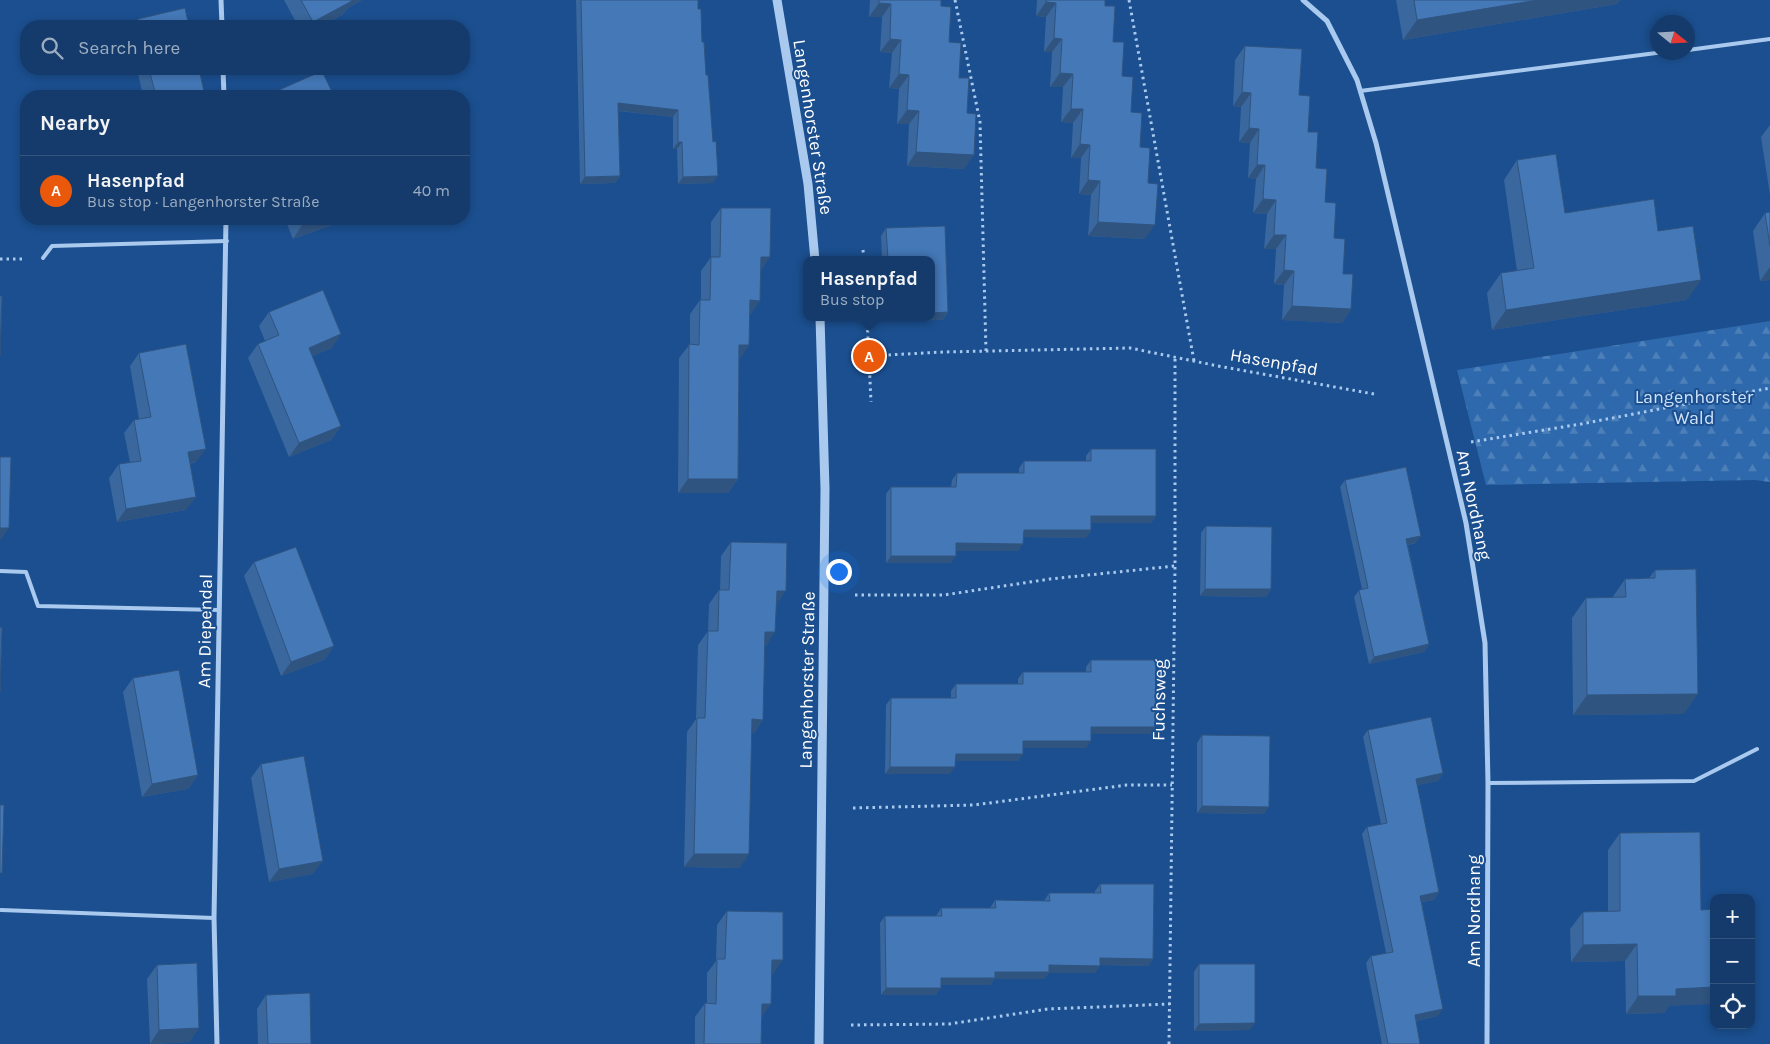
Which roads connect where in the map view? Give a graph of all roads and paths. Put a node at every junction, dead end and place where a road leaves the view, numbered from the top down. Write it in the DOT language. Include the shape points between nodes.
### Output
graph roads {
  1 [pos="220,0"];
  2 [pos="777,0"];
  3 [pos="955,0"];
  4 [pos="1129,0"];
  5 [pos="1303,0"];
  6 [pos="222,20"];
  7 [pos="1770,39"];
  8 [pos="1695,49"];
  9 [pos="1650,54"];
  10 [pos="223,75"];
  11 [pos="224,90"];
  12 [pos="1360,91"];
  13 [pos="226,225"];
  14 [pos="227,241"];
  15 [pos="863,250"];
  16 [pos="814,256"];
  17 [pos="864,256"];
  18 [pos="43,258"];
  19 [pos="820,321"];
  20 [pos="867,321"];
  21 [pos="986,351"];
  22 [pos="870,356"];
  23 [pos="1175,357"];
  24 [pos="1194,361"];
  25 [pos="1770,388"];
  26 [pos="1374,394"];
  27 [pos="871,402"];
  28 [pos="1471,442"];
  29 [pos="1175,566"];
  30 [pos="0,571"];
  31 [pos="855,595"];
  32 [pos="220,610"];
  33 [pos="1757,749"];
  34 [pos="1488,783"];
  35 [pos="1172,785"];
  36 [pos="853,808"];
  37 [pos="1,910"];
  38 [pos="214,918"];
  39 [pos="1170,1004"];
  40 [pos="851,1025"];
  41 [pos="217,1044"];
  42 [pos="819,1044"];
  43 [pos="1170,1044"];
  44 [pos="1487,1044"];
  1 -- 6 [label="street"];
  2 -- 16 [label="street, Langenhorster Straße" via="808,184"];
  3 -- 21 [label="path" via="980,122"];
  4 -- 24 [label="path"];
  5 -- 12 [label="street, Am Nordhang" via="1327,21"];
  7 -- 8 [label="lane"];
  9 -- 12 [label="lane"];
  10 -- 11 [label="street"];
  12 -- 34 [label="street, Am Nordhang" via="1376,143 1466,523 1484,643"];
  13 -- 14 [label="street, Am Diependal"];
  14 -- 18 [label="lane" via="52,246"];
  14 -- 32 [label="street, Am Diependal"];
  15 -- 17 [label="path"];
  19 -- 42 [label="street, Langenhorster Straße" via="825,489"];
  20 -- 22 [label="path"];
  21 -- 22 [label="path, Hasenpfad"];
  21 -- 23 [label="path, Hasenpfad" via="1130,348"];
  22 -- 27 [label="path"];
  23 -- 24 [label="path, Hasenpfad"];
  23 -- 29 [label="path, Fuchsweg"];
  24 -- 26 [label="path, Hasenpfad"];
  25 -- 28 [label="path"];
  29 -- 31 [label="path" via="1050,579 944,595"];
  29 -- 35 [label="path, Fuchsweg"];
  30 -- 32 [label="lane" via="26,572 38,606"];
  32 -- 38 [label="street, Am Diependal"];
  33 -- 34 [label="lane" via="1694,781"];
  34 -- 44 [label="street, Am Nordhang"];
  35 -- 36 [label="path" via="1127,785 974,804"];
  35 -- 39 [label="path, Fuchsweg"];
  37 -- 38 [label="lane"];
  38 -- 41 [label="street, Am Diependal"];
  39 -- 40 [label="path" via="1048,1009 949,1024"];
  39 -- 43 [label="path, Fuchsweg"];
}
